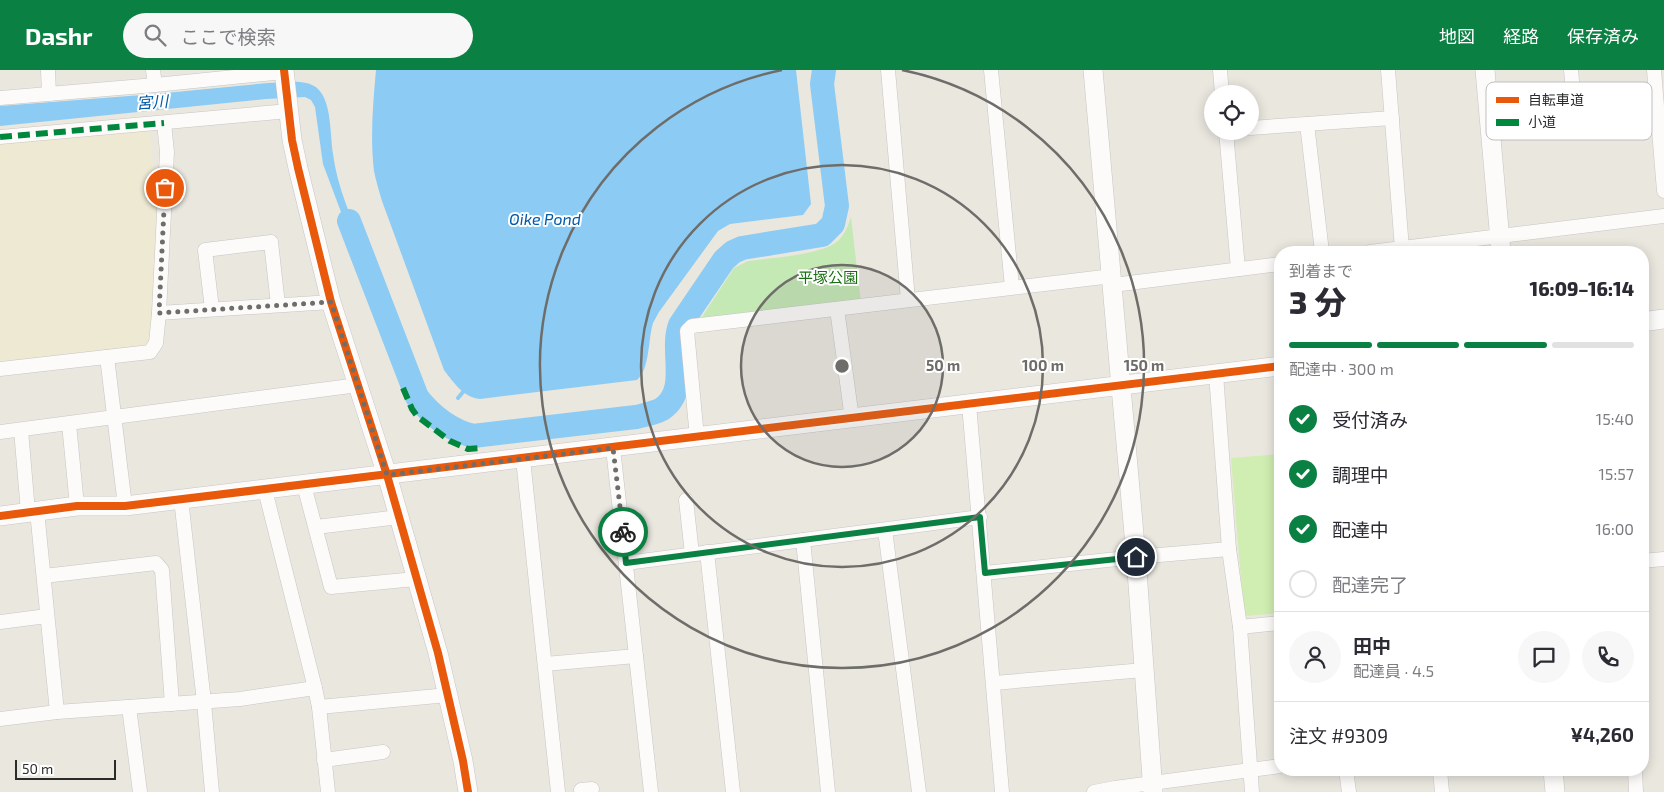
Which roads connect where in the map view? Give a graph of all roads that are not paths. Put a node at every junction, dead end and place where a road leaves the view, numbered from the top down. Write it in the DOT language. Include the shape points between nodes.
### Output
graph roads {
  1 [pos="48,70"];
  2 [pos="154,70"];
  3 [pos="888,70"];
  4 [pos="991,70"];
  5 [pos="1093,70"];
  6 [pos="1220,70"];
  7 [pos="1388,70"];
  8 [pos="1654,70"];
  9 [pos="284,73"];
  10 [pos="155,85"];
  11 [pos="1221,85"];
  12 [pos="49,94"];
  13 [pos="0,98"];
  14 [pos="288,109"];
  15 [pos="1658,114"];
  16 [pos="1652,115"];
  17 [pos="1392,118"];
  18 [pos="164,123"];
  19 [pos="1307,124"];
  20 [pos="1259,127"];
  21 [pos="0,137"];
  22 [pos="1227,140"];
  23 [pos="1492,140"];
  24 [pos="1664,191"];
  25 [pos="1664,216"];
  26 [pos="1500,244"];
  27 [pos="1321,246"];
  28 [pos="1402,246"];
  29 [pos="1461,246"];
  30 [pos="1274,265"];
  31 [pos="1238,269"];
  32 [pos="1112,280"];
  33 [pos="1012,287"];
  34 [pos="908,300"];
  35 [pos="331,302"];
  36 [pos="278,305"];
  37 [pos="212,309"];
  38 [pos="837,309"];
  39 [pos="159,313"];
  40 [pos="1664,320"];
  41 [pos="1649,321"];
  42 [pos="107,357"];
  43 [pos="1274,367"];
  44 [pos="0,369"];
  45 [pos="1216,374"];
  46 [pos="358,385"];
  47 [pos="1121,386"];
  48 [pos="969,404"];
  49 [pos="114,417"];
  50 [pos="852,419"];
  51 [pos="69,424"];
  52 [pos="21,430"];
  53 [pos="0,432"];
  54 [pos="697,438"];
  55 [pos="613,448"];
  56 [pos="522,459"];
  57 [pos="387,475"];
  58 [pos="304,485"];
  59 [pos="265,490"];
  60 [pos="182,499"];
  61 [pos="686,500"];
  62 [pos="77,506"];
  63 [pos="125,506"];
  64 [pos="33,512"];
  65 [pos="0,516"];
  66 [pos="398,517"];
  67 [pos="980,517"];
  68 [pos="316,527"];
  69 [pos="885,530"];
  70 [pos="803,540"];
  71 [pos="1229,549"];
  72 [pos="707,552"];
  73 [pos="692,554"];
  74 [pos="1136,557"];
  75 [pos="1664,559"];
  76 [pos="1649,560"];
  77 [pos="626,563"];
  78 [pos="985,573"];
  79 [pos="44,576"];
  80 [pos="416,579"];
  81 [pos="47,616"];
  82 [pos="0,622"];
  83 [pos="1274,623"];
  84 [pos="1240,626"];
  85 [pos="636,656"];
  86 [pos="544,664"];
  87 [pos="1144,670"];
  88 [pos="994,683"];
  89 [pos="315,688"];
  90 [pos="448,695"];
  91 [pos="204,702"];
  92 [pos="172,704"];
  93 [pos="130,707"];
  94 [pos="319,707"];
  95 [pos="57,712"];
  96 [pos="0,719"];
  97 [pos="383,752"];
  98 [pos="324,760"];
  99 [pos="1274,767"];
  100 [pos="1250,770"];
  101 [pos="1347,776"];
  102 [pos="1441,776"];
  103 [pos="1554,776"];
  104 [pos="1635,776"];
  105 [pos="1153,787"];
  106 [pos="140,792"];
  107 [pos="212,792"];
  108 [pos="328,792"];
  109 [pos="468,792"];
  110 [pos="558,792"];
  111 [pos="651,792"];
  112 [pos="733,792"];
  113 [pos="828,792"];
  114 [pos="919,792"];
  115 [pos="1002,792"];
  116 [pos="1094,792"];
  117 [pos="1252,792"];
  118 [pos="1348,792"];
  119 [pos="1442,792"];
  120 [pos="1555,792"];
  121 [pos="1636,792"];
  1 -- 12 [label="street"];
  2 -- 10 [label="street"];
  3 -- 34 [label="street"];
  4 -- 33 [label="street"];
  5 -- 32 [label="street"];
  6 -- 11 [label="street"];
  7 -- 17 [label="street"];
  8 -- 15 [label="street"];
  9 -- 10 [label="street"];
  9 -- 14 [label="street"];
  10 -- 12 [label="street"];
  12 -- 13 [label="street"];
  14 -- 18 [label="street"];
  14 -- 35 [label="street" via="298,168"];
  15 -- 16 [label="street"];
  15 -- 24 [label="street"];
  17 -- 19 [label="street"];
  17 -- 28 [label="street"];
  18 -- 21 [label="street"];
  18 -- 39 [label="street" via="167,152"];
  19 -- 20 [label="street"];
  19 -- 27 [label="street"];
  22 -- 31 [label="street"];
  23 -- 26 [label="street"];
  25 -- 26 [label="street"];
  26 -- 29 [label="street"];
  30 -- 31 [label="street"];
  31 -- 32 [label="street"];
  32 -- 33 [label="street"];
  32 -- 47 [label="street"];
  33 -- 34 [label="street"];
  34 -- 38 [label="street"];
  35 -- 36 [label="street"];
  35 -- 46 [label="street"];
  36 -- 37 [label="street"];
  36 -- 37 [label="street" via="271,242 205,250"];
  37 -- 39 [label="street"];
  38 -- 50 [label="street"];
  38 -- 54 [label="street" via="692,326 687,331"];
  39 -- 42 [label="street" via="156,344 150,352"];
  40 -- 41 [label="street"];
  42 -- 44 [label="street"];
  42 -- 49 [label="street"];
  43 -- 45 [label="street"];
  45 -- 47 [label="street"];
  45 -- 71 [label="street"];
  46 -- 49 [label="street"];
  46 -- 57 [label="street"];
  47 -- 48 [label="street"];
  47 -- 74 [label="street"];
  48 -- 50 [label="street"];
  48 -- 67 [label="street"];
  49 -- 51 [label="street"];
  49 -- 63 [label="street"];
  50 -- 54 [label="street"];
  51 -- 52 [label="street"];
  51 -- 62 [label="street"];
  52 -- 53 [label="street"];
  52 -- 64 [label="street"];
  54 -- 55 [label="street"];
  55 -- 56 [label="street"];
  55 -- 77 [label="street"];
  56 -- 57 [label="street"];
  56 -- 86 [label="street"];
  57 -- 58 [label="street"];
  57 -- 66 [label="street"];
  58 -- 59 [label="street"];
  58 -- 68 [label="street"];
  59 -- 60 [label="street"];
  59 -- 89 [label="street"];
  60 -- 63 [label="street"];
  60 -- 91 [label="street"];
  61 -- 73 [label="street"];
  62 -- 63 [label="street"];
  62 -- 64 [label="street"];
  64 -- 65 [label="street"];
  64 -- 79 [label="street"];
  66 -- 68 [label="street"];
  66 -- 80 [label="street"];
  67 -- 69 [label="street"];
  67 -- 78 [label="street"];
  68 -- 80 [label="street" via="331,587"];
  69 -- 70 [label="street"];
  69 -- 114 [label="street"];
  70 -- 72 [label="street"];
  70 -- 113 [label="street"];
  71 -- 74 [label="street"];
  71 -- 84 [label="street"];
  72 -- 73 [label="street"];
  72 -- 112 [label="street"];
  73 -- 77 [label="street"];
  74 -- 78 [label="street"];
  74 -- 87 [label="street"];
  75 -- 76 [label="street"];
  77 -- 85 [label="street"];
  78 -- 88 [label="street"];
  79 -- 81 [label="street"];
  79 -- 92 [label="street" via="156,563 162,570"];
  80 -- 90 [label="street"];
  81 -- 82 [label="street"];
  81 -- 95 [label="street"];
  83 -- 84 [label="street"];
  84 -- 100 [label="street"];
  85 -- 86 [label="street"];
  85 -- 111 [label="street"];
  86 -- 110 [label="street"];
  87 -- 88 [label="street"];
  87 -- 105 [label="street"];
  88 -- 115 [label="street"];
  89 -- 91 [label="street"];
  89 -- 94 [label="street"];
  90 -- 94 [label="street"];
  90 -- 109 [label="street"];
  91 -- 92 [label="street"];
  91 -- 107 [label="street"];
  92 -- 93 [label="street"];
  93 -- 95 [label="street"];
  93 -- 106 [label="street"];
  94 -- 98 [label="street"];
  95 -- 96 [label="street"];
  97 -- 98 [label="street"];
  98 -- 108 [label="street"];
  99 -- 100 [label="street"];
  100 -- 105 [label="street"];
  100 -- 117 [label="street"];
  101 -- 118 [label="street"];
  102 -- 119 [label="street"];
  103 -- 120 [label="street"];
  104 -- 121 [label="street"];
  105 -- 116 [label="street"];
}
